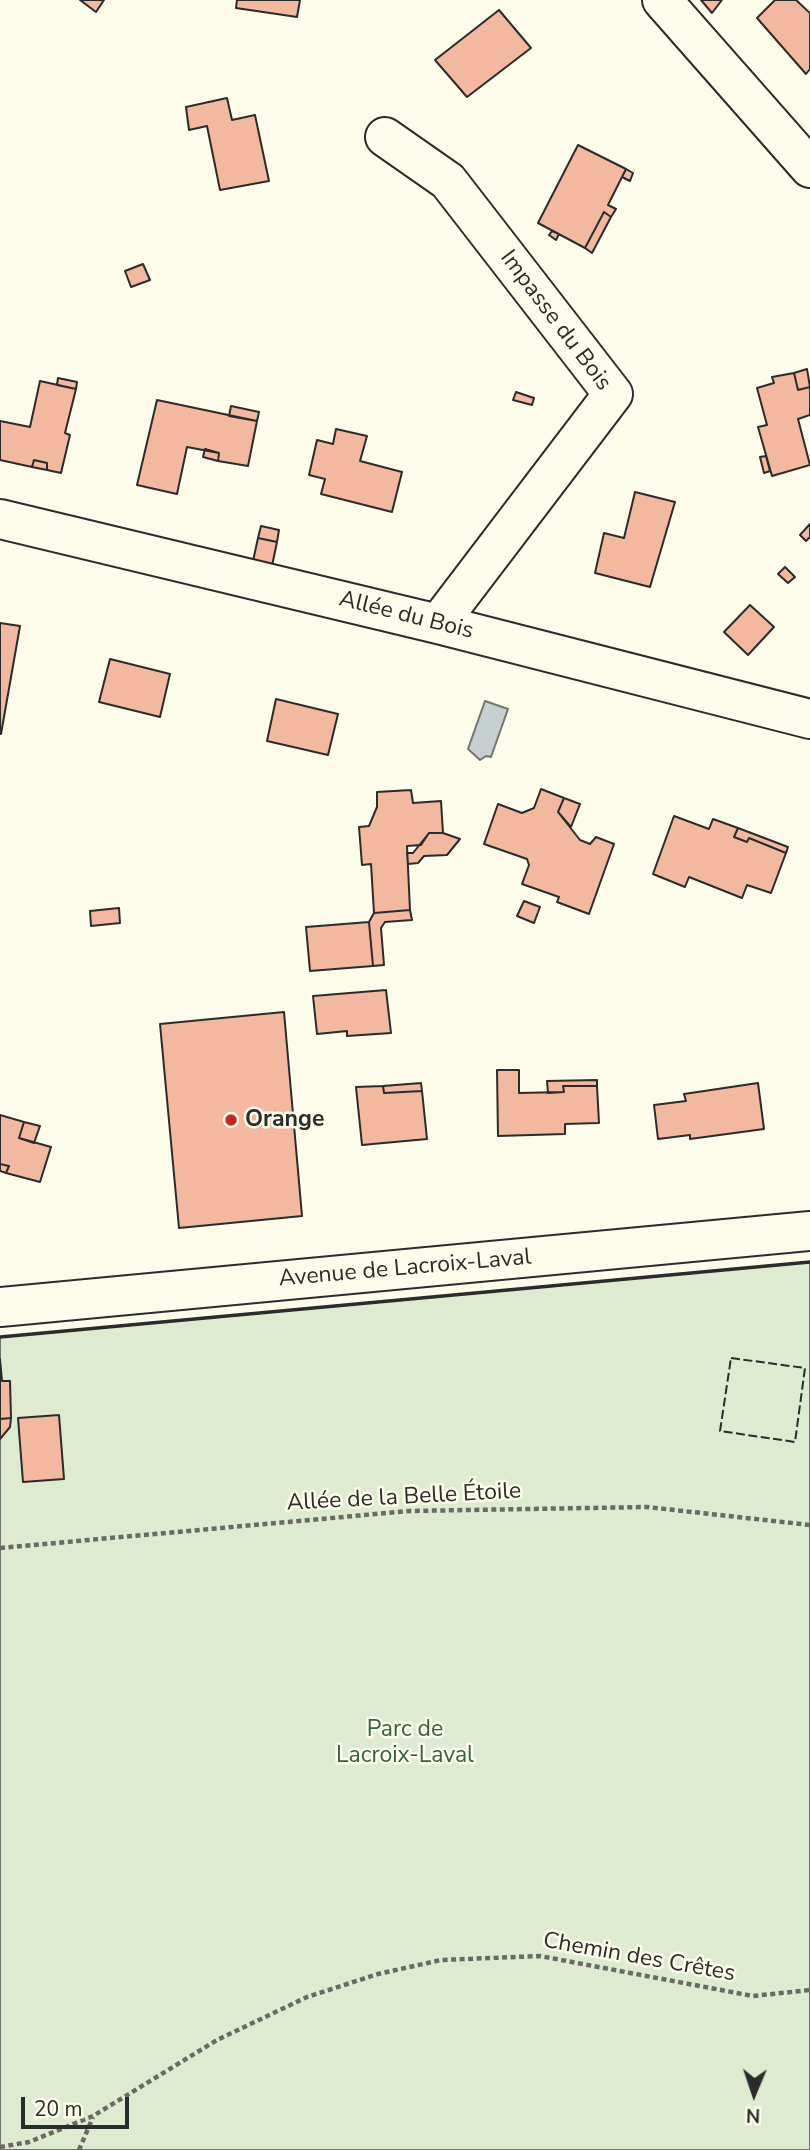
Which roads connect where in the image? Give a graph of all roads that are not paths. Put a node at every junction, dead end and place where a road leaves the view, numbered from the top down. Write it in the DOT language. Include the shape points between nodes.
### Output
graph roads {
  1 [pos="662,0"];
  2 [pos="384,137"];
  3 [pos="810,167"];
  4 [pos="0,519"];
  5 [pos="438,624"];
  6 [pos="810,719"];
  7 [pos="810,1231"];
  8 [pos="0,1307"];
  1 -- 3 [label="street"];
  2 -- 5 [label="street, Impasse du Bois" via="447,181 613,394"];
  4 -- 5 [label="street, Allée du Bois"];
  5 -- 6 [label="street, Allée du Bois"];
  7 -- 8 [label="street, Avenue de Lacroix-Laval"];
}
